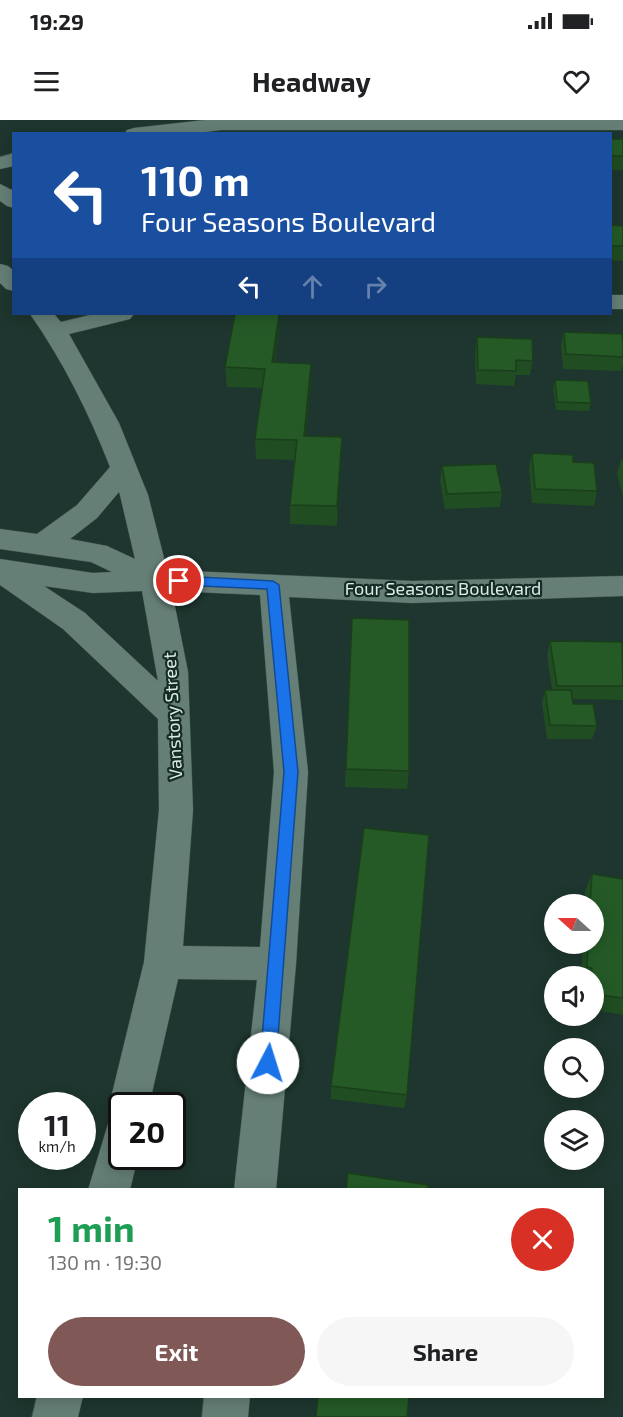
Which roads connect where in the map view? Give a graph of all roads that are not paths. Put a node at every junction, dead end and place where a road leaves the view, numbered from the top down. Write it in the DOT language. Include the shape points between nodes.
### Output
graph roads {
  1 [pos="489,122"];
  2 [pos="623,124"];
  3 [pos="275,125"];
  4 [pos="151,132"];
  5 [pos="0,271"];
  6 [pos="12,282"];
  7 [pos="113,315"];
  8 [pos="48,322"];
  9 [pos="123,468"];
  10 [pos="0,539"];
  11 [pos="41,545"];
  12 [pos="0,570"];
  13 [pos="155,580"];
  14 [pos="273,585"];
  15 [pos="623,586"];
  16 [pos="174,715"];
  17 [pos="163,962"];
  18 [pos="277,964"];
  19 [pos="132,1092"];
  20 [pos="114,1170"];
  21 [pos="110,1188"];
  22 [pos="255,1188"];
  23 [pos="60,1398"];
  24 [pos="227,1398"];
  25 [pos="55,1417"];
  26 [pos="225,1417"];
  1 -- 2 [label="street"];
  1 -- 3 [label="street"];
  3 -- 4 [label="street" via="221,124"];
  5 -- 6 [label="street"];
  7 -- 8 [label="street"];
  8 -- 9 [label="street, Vanstory Street" via="106,423"];
  9 -- 11 [label="street" via="105,495 79,520"];
  9 -- 13 [label="street, Vanstory Street" via="134,495"];
  10 -- 11 [label="street, Four Seasons Boulevard"];
  11 -- 13 [label="street, Four Seasons Boulevard" via="97,553"];
  12 -- 13 [label="street, Four Seasons Boulevard" via="93,583"];
  12 -- 16 [label="street" via="74,621"];
  13 -- 14 [label="street, Four Seasons Boulevard"];
  13 -- 16 [label="street, Vanstory Street" via="173,672"];
  14 -- 15 [label="street, Four Seasons Boulevard" via="412,592"];
  14 -- 18 [label="street" via="291,772"];
  16 -- 17 [label="street, Vanstory Street" via="177,810"];
  17 -- 18 [label="street"];
  17 -- 19 [label="street, Vanstory Street"];
  18 -- 22 [label="street"];
  20 -- 21 [label="street"];
  23 -- 25 [label="street"];
  24 -- 26 [label="street"];
}
